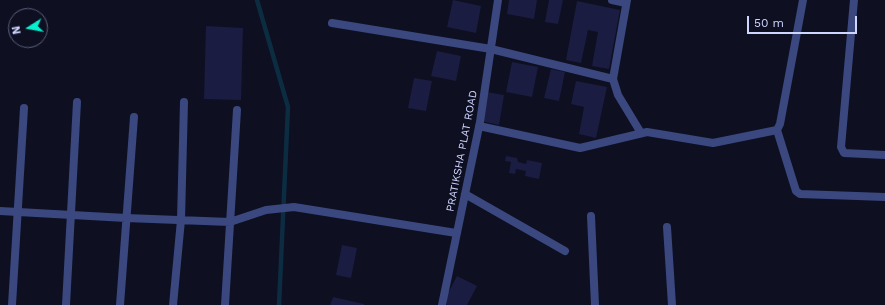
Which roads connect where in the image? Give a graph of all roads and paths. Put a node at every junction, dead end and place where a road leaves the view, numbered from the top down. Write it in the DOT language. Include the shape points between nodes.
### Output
graph roads {
  1 [pos="498,0"];
  2 [pos="612,0"];
  3 [pos="803,0"];
  4 [pos="854,0"];
  5 [pos="627,2"];
  6 [pos="332,23"];
  7 [pos="491,49"];
  8 [pos="613,79"];
  9 [pos="77,102"];
  10 [pos="184,102"];
  11 [pos="24,108"];
  12 [pos="237,110"];
  13 [pos="134,117"];
  14 [pos="479,126"];
  15 [pos="776,130"];
  16 [pos="641,133"];
  17 [pos="885,155"];
  18 [pos="465,194"];
  19 [pos="885,197"];
  20 [pos="0,211"];
  21 [pos="19,212"];
  22 [pos="72,215"];
  23 [pos="591,216"];
  24 [pos="126,218"];
  25 [pos="180,220"];
  26 [pos="230,222"];
  27 [pos="667,227"];
  28 [pos="456,233"];
  29 [pos="565,251"];
  30 [pos="12,305"];
  31 [pos="66,305"];
  32 [pos="120,305"];
  33 [pos="173,305"];
  34 [pos="225,305"];
  35 [pos="442,305"];
  36 [pos="595,305"];
  37 [pos="672,305"];
  1 -- 7 [label="street, PRATIKSHA PLAT ROAD"];
  2 -- 5 [label="street"];
  3 -- 15 [label="street" via="780,124"];
  4 -- 17 [label="street" via="841,147 844,154"];
  5 -- 8 [label="street"];
  6 -- 7 [label="street"];
  7 -- 8 [label="street"];
  7 -- 14 [label="street, PRATIKSHA PLAT ROAD"];
  8 -- 16 [label="street" via="618,95"];
  9 -- 22 [label="street"];
  10 -- 25 [label="street"];
  11 -- 21 [label="street"];
  12 -- 26 [label="street"];
  13 -- 24 [label="street"];
  14 -- 16 [label="street" via="580,148"];
  14 -- 18 [label="street, PRATIKSHA PLAT ROAD"];
  15 -- 16 [label="street" via="713,143 653,132"];
  15 -- 19 [label="street" via="796,191 800,194"];
  18 -- 28 [label="street, PRATIKSHA PLAT ROAD"];
  18 -- 29 [label="street"];
  20 -- 21 [label="street"];
  21 -- 22 [label="street"];
  21 -- 30 [label="street"];
  22 -- 24 [label="street"];
  22 -- 31 [label="street"];
  23 -- 36 [label="street"];
  24 -- 25 [label="street"];
  24 -- 32 [label="street"];
  25 -- 26 [label="street"];
  25 -- 33 [label="street"];
  26 -- 28 [label="street" via="266,210 294,207"];
  26 -- 34 [label="street"];
  27 -- 37 [label="street"];
  28 -- 35 [label="street, PRATIKSHA PLAT ROAD"];
}
